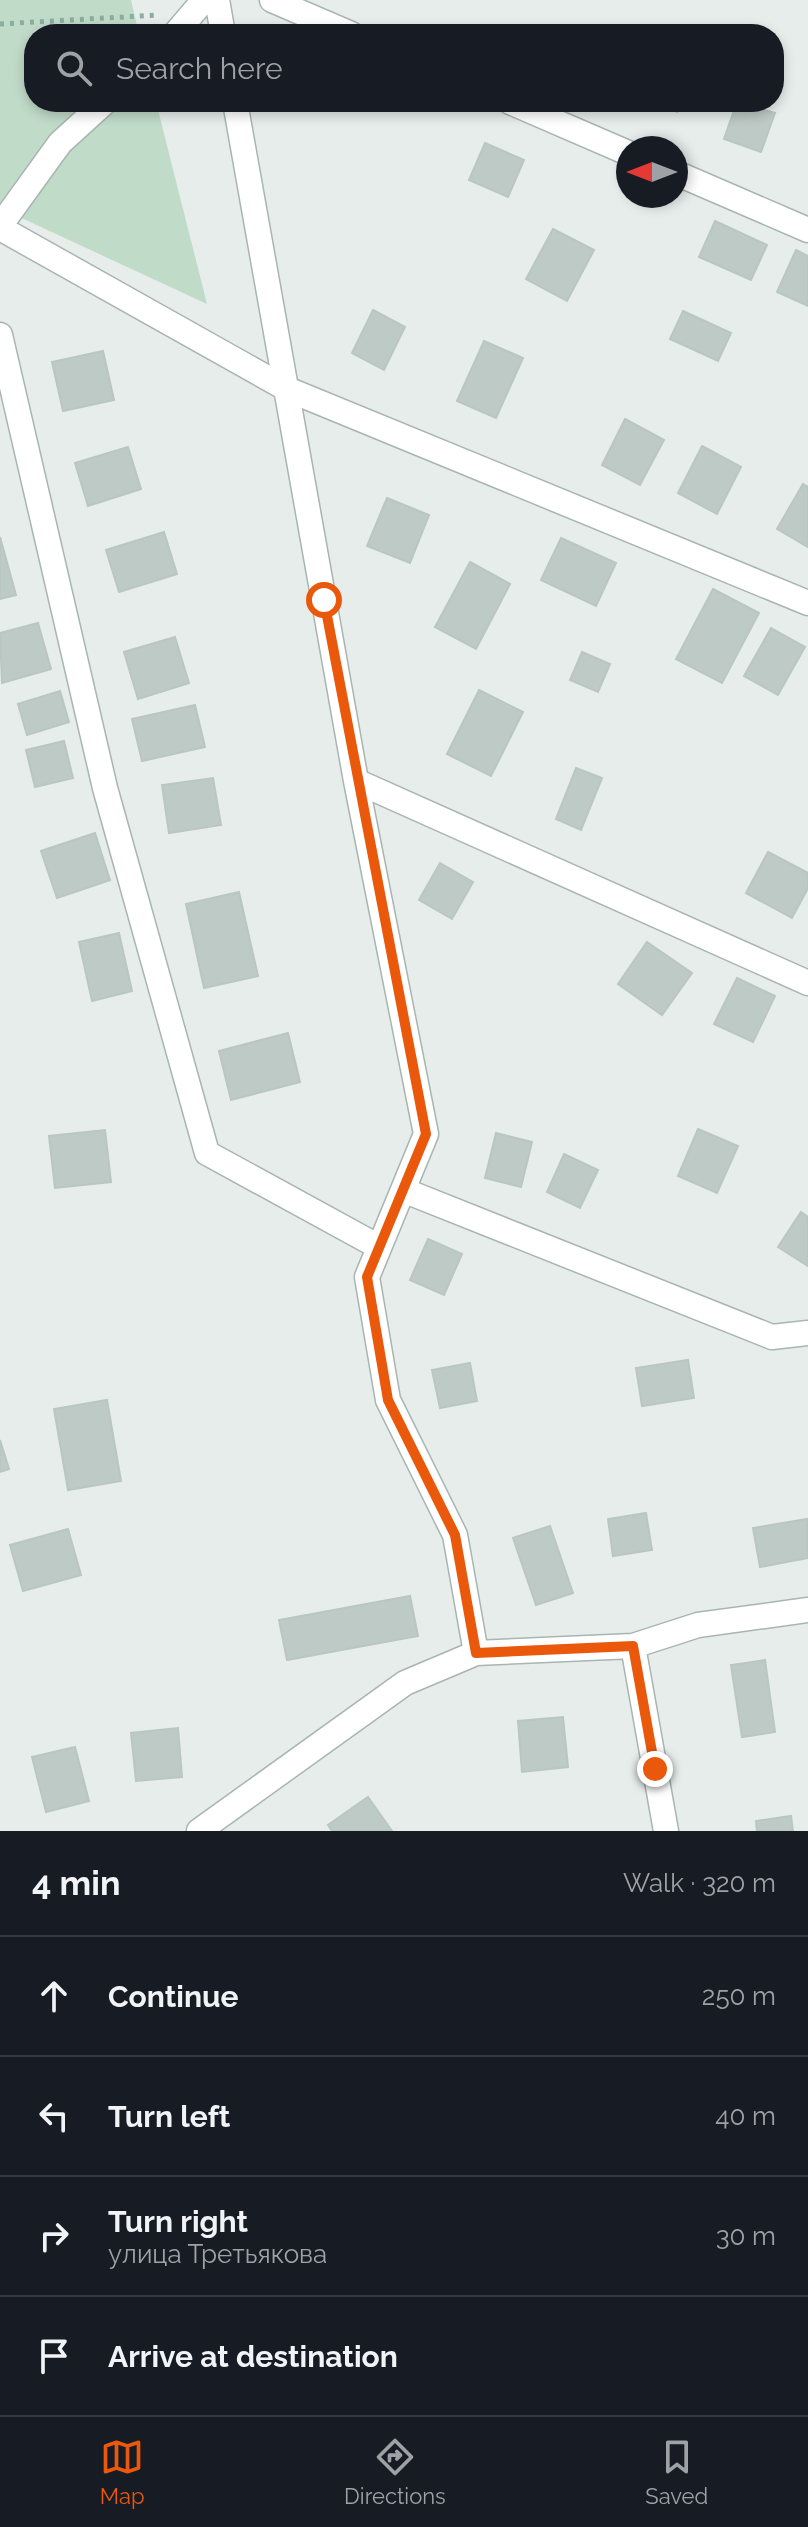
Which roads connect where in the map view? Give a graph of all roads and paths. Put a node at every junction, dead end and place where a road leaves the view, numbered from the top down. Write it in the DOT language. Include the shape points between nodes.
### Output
graph roads {
  1 [pos="217,0"];
  2 [pos="272,0"];
  3 [pos="197,7"];
  4 [pos="0,24"];
  5 [pos="183,24"];
  6 [pos="221,24"];
  7 [pos="328,24"];
  8 [pos="94,112"];
  9 [pos="237,112"];
  10 [pos="533,112"];
  11 [pos="616,148"];
  12 [pos="688,178"];
  13 [pos="0,227"];
  14 [pos="808,230"];
  15 [pos="0,335"];
  16 [pos="287,389"];
  17 [pos="808,603"];
  18 [pos="356,781"];
  19 [pos="808,983"];
  20 [pos="403,1190"];
  21 [pos="379,1247"];
  22 [pos="808,1333"];
  23 [pos="808,1610"];
  24 [pos="633,1646"];
  25 [pos="476,1653"];
  26 [pos="199,1831"];
  27 [pos="666,1831"];
  1 -- 6 [label="street"];
  2 -- 7 [label="street"];
  3 -- 4 [label="path"];
  3 -- 5 [label="street"];
  8 -- 13 [label="street" via="60,143"];
  9 -- 16 [label="street"];
  10 -- 11 [label="street"];
  12 -- 14 [label="street"];
  13 -- 16 [label="street"];
  15 -- 21 [label="street" via="105,788 207,1153"];
  16 -- 17 [label="street"];
  16 -- 18 [label="street"];
  18 -- 19 [label="street"];
  18 -- 20 [label="street" via="426,1134"];
  20 -- 21 [label="street"];
  20 -- 22 [label="street" via="772,1337"];
  21 -- 25 [label="street" via="367,1277 388,1400 455,1535"];
  23 -- 24 [label="street" via="698,1625"];
  24 -- 25 [label="street"];
  24 -- 27 [label="street"];
  25 -- 26 [label="street" via="405,1683"];
}
